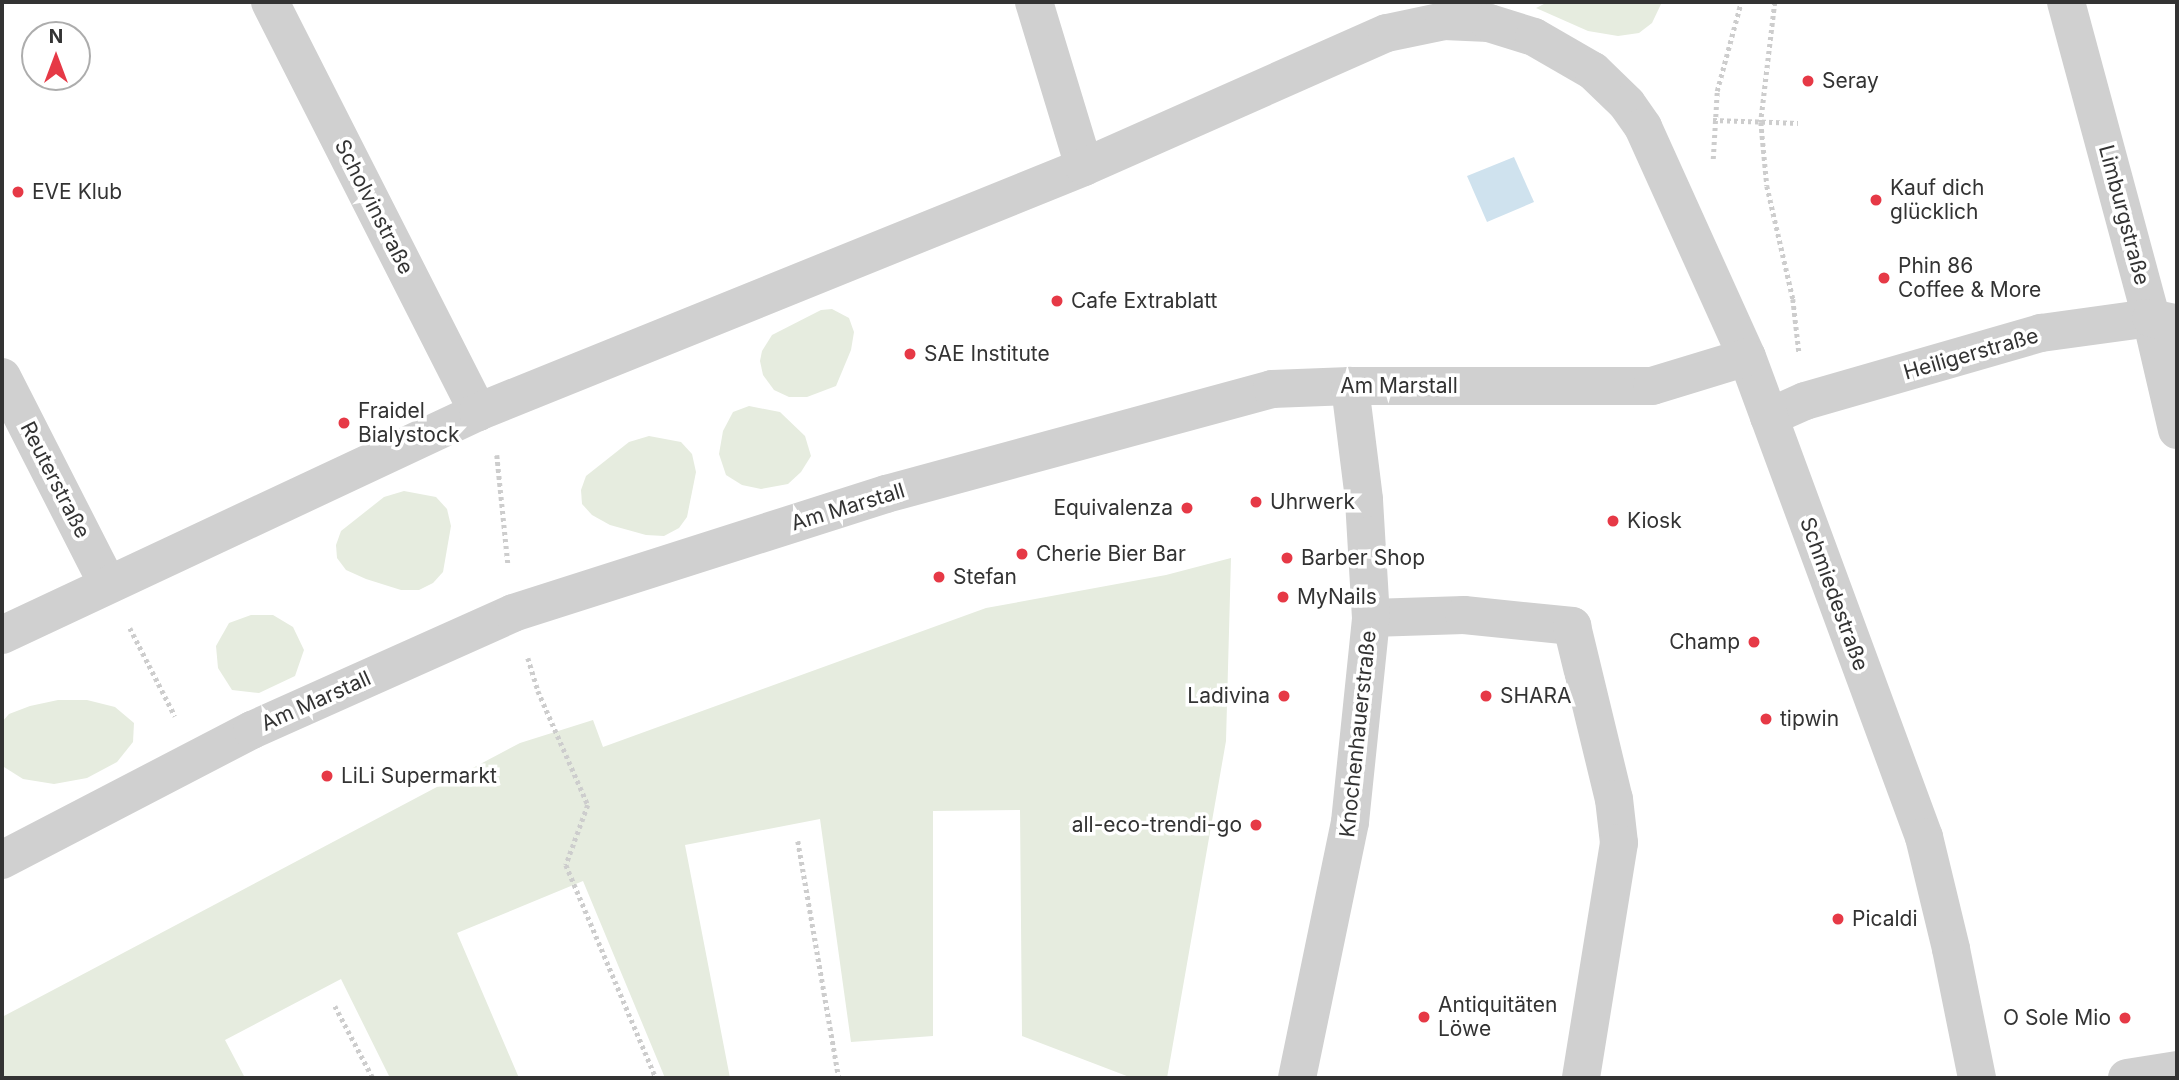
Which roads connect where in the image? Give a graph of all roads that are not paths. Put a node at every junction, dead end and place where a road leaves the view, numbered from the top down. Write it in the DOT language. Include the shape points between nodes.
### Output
graph roads {
  1 [pos="270,2"];
  2 [pos="1034,2"];
  3 [pos="2066,2"];
  4 [pos="1441,12"];
  5 [pos="1084,167"];
  6 [pos="2164,321"];
  7 [pos="1747,357"];
  8 [pos="2,377"];
  9 [pos="1350,386"];
  10 [pos="478,412"];
  11 [pos="1769,417"];
  12 [pos="2177,430"];
  13 [pos="107,583"];
  14 [pos="1371,618"];
  15 [pos="2,635"];
  16 [pos="2,860"];
  17 [pos="2177,1070"];
  18 [pos="1297,1078"];
  19 [pos="1581,1078"];
  20 [pos="1977,1078"];
  21 [pos="2127,1078"];
  1 -- 10 [label="street, Scholvinstraße"];
  2 -- 5 [label="street"];
  3 -- 6 [label="street, Limburgstraße"];
  4 -- 5 [label="street"];
  4 -- 7 [label="street, Schmiedestraße" via="1534,37 1594,71 1626,104 1643,127"];
  5 -- 10 [label="street"];
  6 -- 11 [label="street, Heiligerstraße" via="2041,333 1805,401"];
  6 -- 12 [label="street, Limburgstraße"];
  7 -- 9 [label="street, Am Marstall" via="1652,386"];
  7 -- 11 [label="street, Schmiedestraße"];
  8 -- 13 [label="street, Reuterstraße"];
  9 -- 14 [label="street, Knochenhauerstraße" via="1364,499"];
  9 -- 16 [label="street, Am Marstall" via="1272,389 886,494 513,613 196,757"];
  10 -- 13 [label="street"];
  11 -- 20 [label="street, Schmiedestraße" via="1924,836"];
  13 -- 15 [label="street"];
  14 -- 18 [label="street, Knochenhauerstraße" via="1350,822"];
  14 -- 19 [label="street" via="1464,615 1572,626 1614,799 1619,843"];
  17 -- 21 [label="street"];
}
